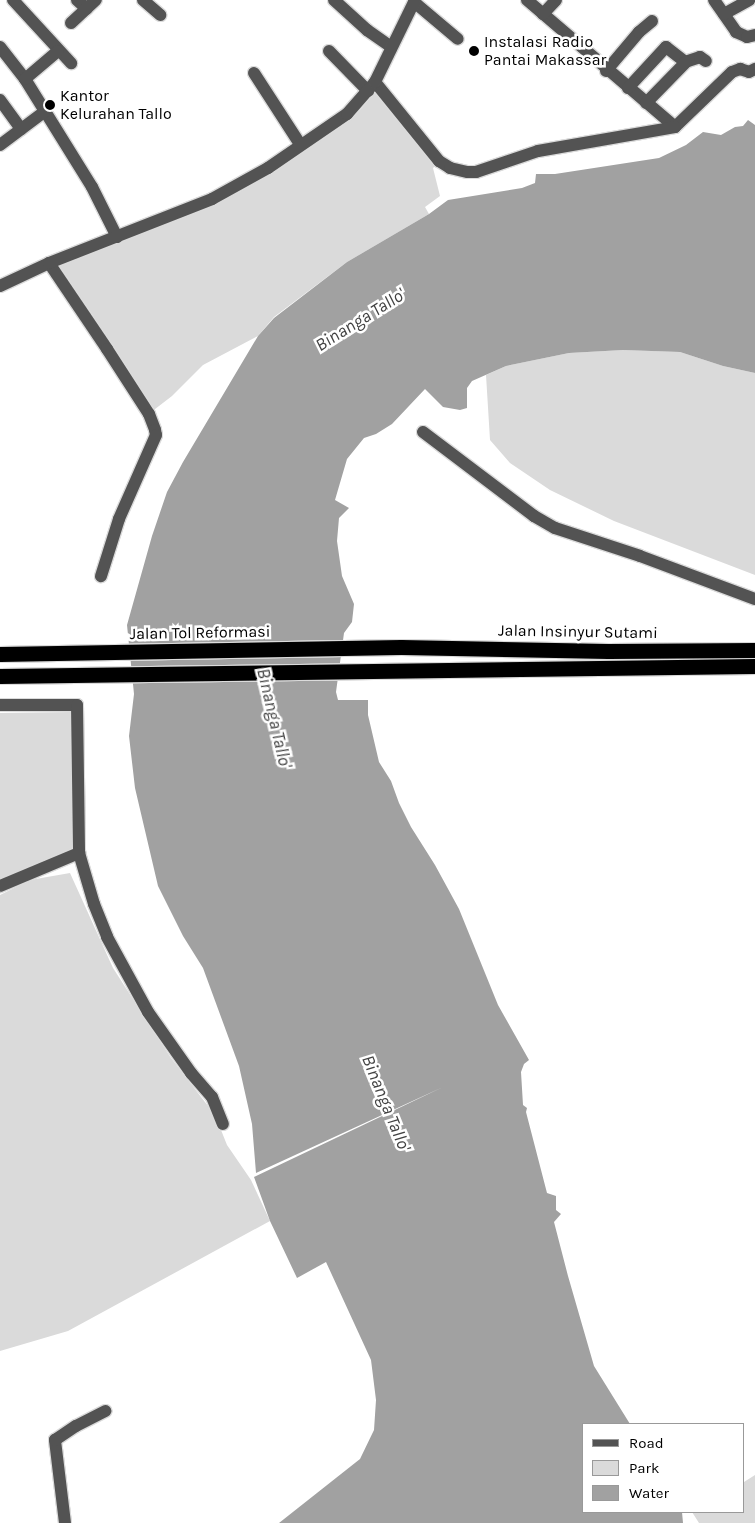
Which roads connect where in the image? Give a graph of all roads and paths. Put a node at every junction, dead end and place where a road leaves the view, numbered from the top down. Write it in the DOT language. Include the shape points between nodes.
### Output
graph roads {
  1 [pos="12,0"];
  2 [pos="77,0"];
  3 [pos="96,0"];
  4 [pos="143,0"];
  5 [pos="336,0"];
  6 [pos="527,0"];
  7 [pos="556,0"];
  8 [pos="714,0"];
  9 [pos="749,0"];
  10 [pos="414,1"];
  11 [pos="87,10"];
  12 [pos="543,14"];
  13 [pos="724,14"];
  14 [pos="160,15"];
  15 [pos="652,21"];
  16 [pos="71,23"];
  17 [pos="755,35"];
  18 [pos="458,39"];
  19 [pos="0,47"];
  20 [pos="391,47"];
  21 [pos="58,51"];
  22 [pos="329,51"];
  23 [pos="706,61"];
  24 [pos="686,62"];
  25 [pos="71,63"];
  26 [pos="755,69"];
  27 [pos="606,71"];
  28 [pos="254,73"];
  29 [pos="25,80"];
  30 [pos="372,87"];
  31 [pos="628,88"];
  32 [pos="0,100"];
  33 [pos="646,103"];
  34 [pos="44,112"];
  35 [pos="674,127"];
  36 [pos="21,129"];
  37 [pos="300,144"];
  38 [pos="0,145"];
  39 [pos="117,237"];
  40 [pos="49,263"];
  41 [pos="0,286"];
  42 [pos="424,432"];
  43 [pos="101,576"];
  44 [pos="755,599"];
  45 [pos="401,647"];
  46 [pos="755,650"];
  47 [pos="0,654"];
  48 [pos="755,666"];
  49 [pos="684,667"];
  50 [pos="755,677"];
  51 [pos="0,678"];
  52 [pos="0,705"];
  53 [pos="79,854"];
  54 [pos="0,886"];
  55 [pos="223,1124"];
  56 [pos="105,1411"];
  57 [pos="65,1523"];
  1 -- 21 [label="street"];
  2 -- 11 [label="street"];
  3 -- 11 [label="street"];
  4 -- 14 [label="street"];
  5 -- 20 [label="street" via="367,30"];
  6 -- 12 [label="street"];
  7 -- 12 [label="street"];
  8 -- 13 [label="street"];
  9 -- 13 [label="street"];
  10 -- 18 [label="street"];
  10 -- 20 [label="street"];
  11 -- 16 [label="street"];
  12 -- 27 [label="street"];
  13 -- 17 [label="street" via="737,34"];
  15 -- 27 [label="street"];
  19 -- 29 [label="street"];
  20 -- 30 [label="street"];
  21 -- 25 [label="street"];
  21 -- 29 [label="street"];
  22 -- 30 [label="street"];
  23 -- 24 [label="street" via="699,57"];
  24 -- 31 [label="street" via="666,47"];
  24 -- 33 [label="street"];
  26 -- 35 [label="street" via="732,72"];
  27 -- 31 [label="street"];
  28 -- 37 [label="street"];
  29 -- 34 [label="street"];
  30 -- 35 [label="street" via="439,161 450,168 468,172 538,151"];
  30 -- 37 [label="street" via="347,114"];
  31 -- 33 [label="street"];
  32 -- 36 [label="street"];
  33 -- 35 [label="street"];
  34 -- 36 [label="street"];
  34 -- 39 [label="street" via="92,187"];
  36 -- 38 [label="street"];
  37 -- 39 [label="street" via="268,168 212,199"];
  39 -- 40 [label="street"];
  40 -- 41 [label="street"];
  40 -- 43 [label="street" via="140,399 156,433 119,520"];
  42 -- 44 [label="street" via="534,516 555,528"];
  45 -- 46 [label="highway, Jalan Insinyur Sutami" via="608,652"];
  45 -- 47 [label="highway, Jalan Tol Reformasi"];
  48 -- 49 [label="highway"];
  49 -- 50 [label="highway"];
  49 -- 51 [label="highway"];
  52 -- 53 [label="street" via="77,705"];
  53 -- 54 [label="street"];
  53 -- 55 [label="street" via="94,904 115,953 148,1012 191,1074 212,1097"];
  56 -- 57 [label="street" via="55,1440"];
}
